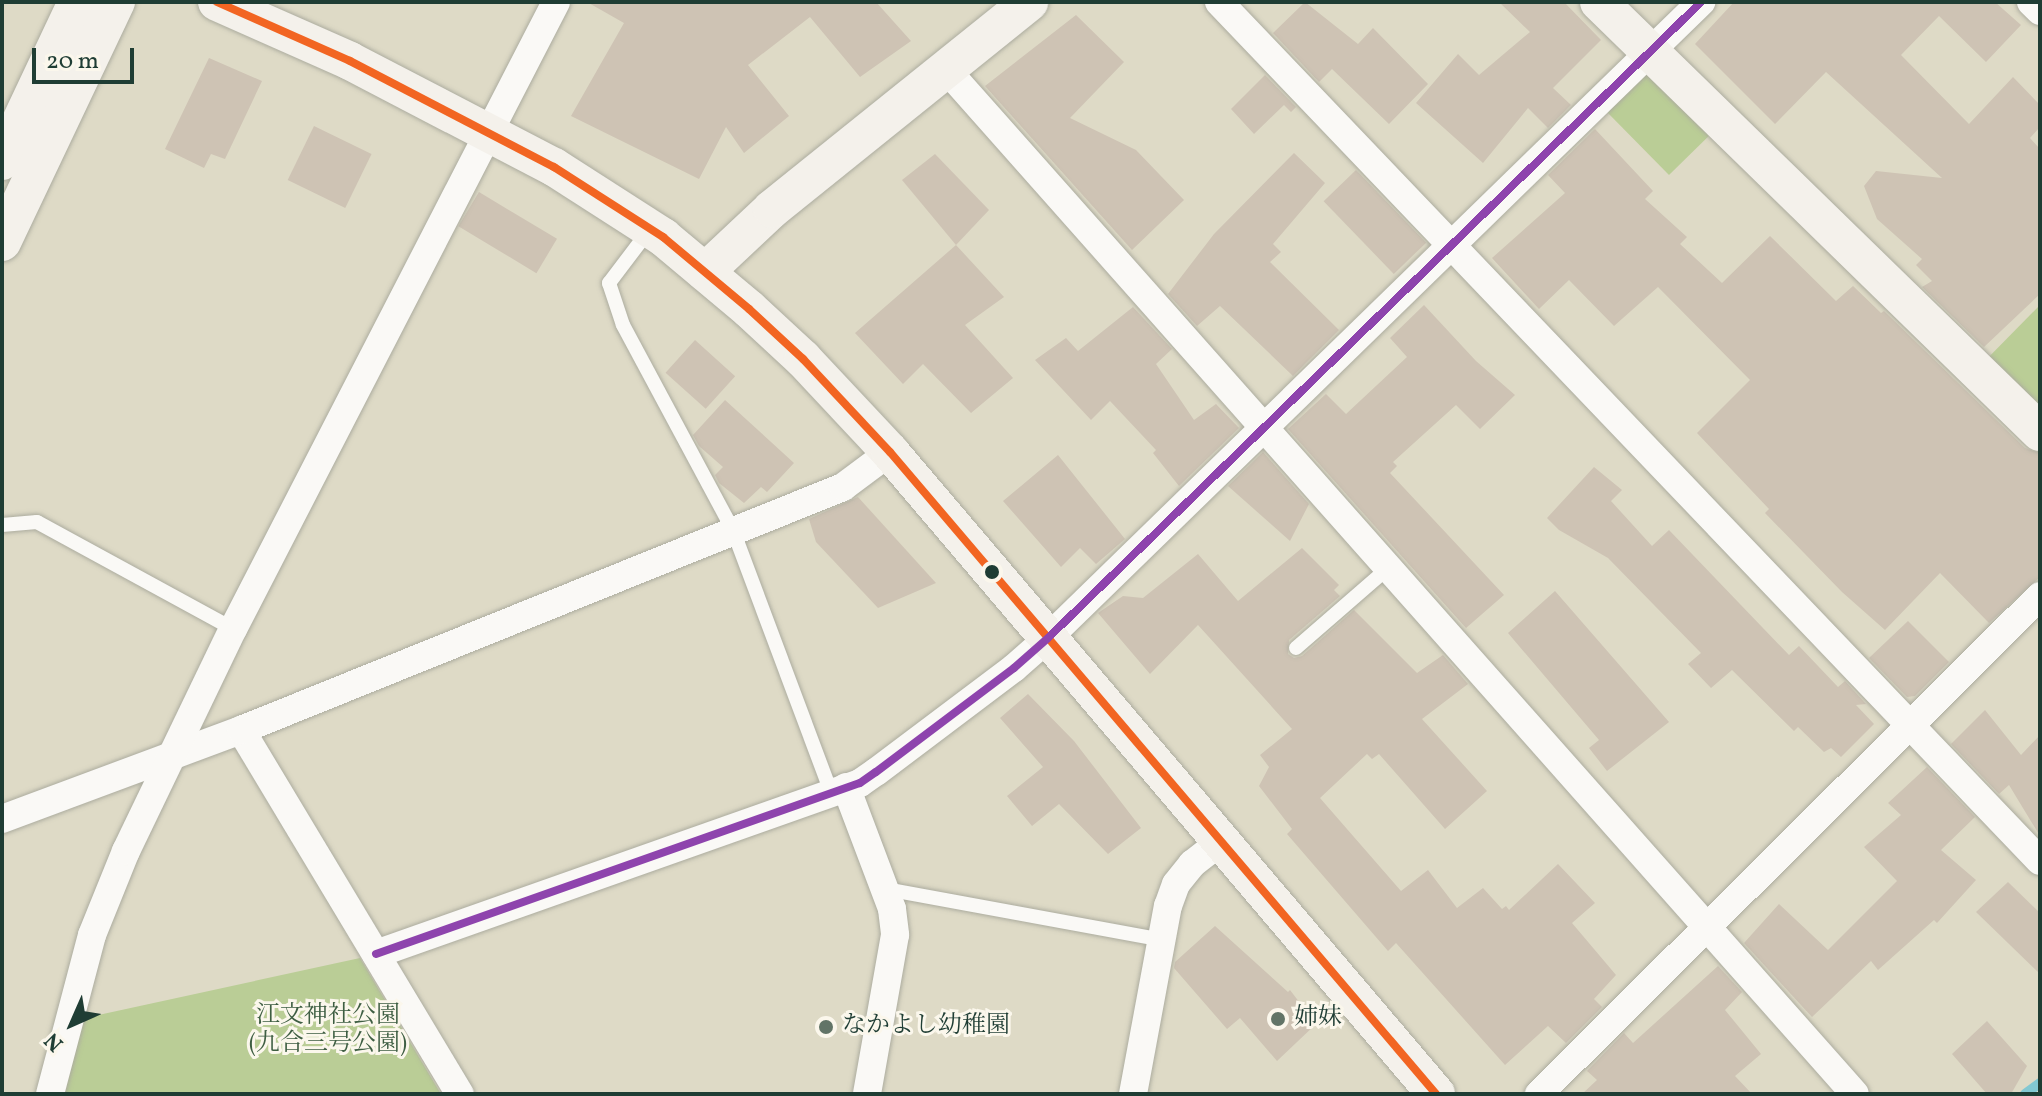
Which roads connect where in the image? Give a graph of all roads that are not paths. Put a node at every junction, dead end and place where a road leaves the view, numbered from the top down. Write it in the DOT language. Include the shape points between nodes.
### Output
graph roads {
  1 [pos="77,2"];
  2 [pos="116,2"];
  3 [pos="217,2"];
  4 [pos="556,2"];
  5 [pos="1029,2"];
  6 [pos="1219,2"];
  7 [pos="1599,2"];
  8 [pos="1701,2"];
  9 [pos="2031,2"];
  10 [pos="2040,11"];
  11 [pos="1650,52"];
  12 [pos="945,68"];
  13 [pos="489,130"];
  14 [pos="5,147"];
  15 [pos="650,229"];
  16 [pos="2,242"];
  17 [pos="1451,245"];
  18 [pos="705,272"];
  19 [pos="1264,428"];
  20 [pos="2040,432"];
  21 [pos="890,452"];
  22 [pos="2,525"];
  23 [pos="733,530"];
  24 [pos="1388,568"];
  25 [pos="2040,596"];
  26 [pos="233,629"];
  27 [pos="1048,638"];
  28 [pos="1296,648"];
  29 [pos="1910,725"];
  30 [pos="241,730"];
  31 [pos="174,753"];
  32 [pos="839,790"];
  33 [pos="2,819"];
  34 [pos="1221,841"];
  35 [pos="2040,861"];
  36 [pos="885,889"];
  37 [pos="1707,927"];
  38 [pos="1162,940"];
  39 [pos="376,954"];
  40 [pos="50,1094"];
  41 [pos="460,1094"];
  42 [pos="867,1094"];
  43 [pos="1133,1094"];
  44 [pos="1436,1094"];
  45 [pos="1539,1094"];
  46 [pos="1855,1094"];
  1 -- 14 [label="street"];
  2 -- 16 [label="street"];
  3 -- 13 [label="street"];
  4 -- 13 [label="street"];
  5 -- 12 [label="street"];
  6 -- 17 [label="street"];
  7 -- 11 [label="street"];
  8 -- 11 [label="street"];
  9 -- 10 [label="street"];
  11 -- 17 [label="street"];
  11 -- 20 [label="street"];
  12 -- 18 [label="street" via="772,209"];
  12 -- 19 [label="street"];
  13 -- 15 [label="street"];
  13 -- 26 [label="street"];
  15 -- 18 [label="street"];
  15 -- 23 [label="lane" via="609,283 623,325"];
  17 -- 19 [label="street"];
  17 -- 29 [label="street"];
  18 -- 21 [label="street" via="803,359"];
  19 -- 24 [label="street"];
  19 -- 27 [label="street"];
  21 -- 23 [label="street" via="843,487"];
  21 -- 27 [label="street"];
  22 -- 26 [label="lane" via="37,522"];
  23 -- 30 [label="street"];
  23 -- 32 [label="lane"];
  24 -- 28 [label="lane"];
  24 -- 37 [label="street"];
  25 -- 29 [label="street"];
  26 -- 31 [label="street"];
  27 -- 32 [label="street" via="876,772"];
  27 -- 34 [label="street"];
  29 -- 35 [label="street"];
  29 -- 37 [label="street"];
  30 -- 31 [label="street"];
  30 -- 39 [label="street"];
  31 -- 33 [label="street"];
  31 -- 40 [label="street" via="92,935"];
  32 -- 36 [label="street"];
  32 -- 39 [label="street"];
  34 -- 38 [label="street" via="1176,884"];
  34 -- 44 [label="street"];
  36 -- 38 [label="lane"];
  36 -- 42 [label="street" via="895,935"];
  37 -- 45 [label="street"];
  37 -- 46 [label="street"];
  38 -- 43 [label="street"];
  39 -- 41 [label="street"];
}
